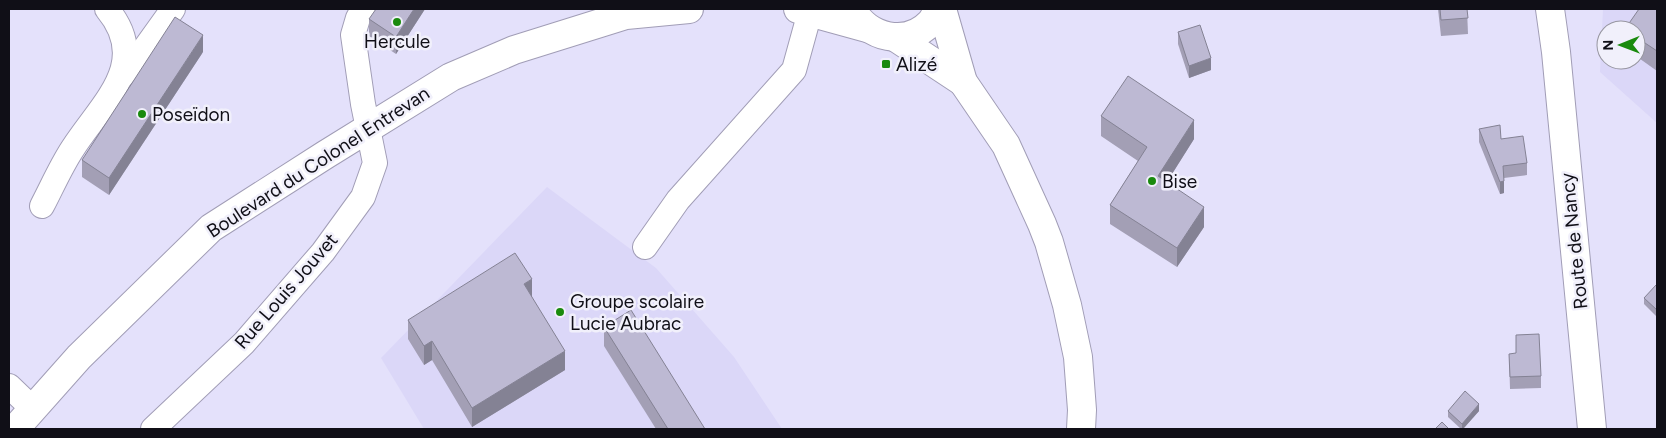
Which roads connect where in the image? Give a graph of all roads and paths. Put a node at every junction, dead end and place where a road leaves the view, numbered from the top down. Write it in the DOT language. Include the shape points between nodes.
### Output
graph roads {
  1 [pos="107,9"];
  2 [pos="173,9"];
  3 [pos="364,9"];
  4 [pos="689,9"];
  5 [pos="940,9"];
  6 [pos="1550,9"];
  7 [pos="1560,9"];
  8 [pos="804,10"];
  9 [pos="860,18"];
  10 [pos="895,37"];
  11 [pos="1556,52"];
  12 [pos="121,77"];
  13 [pos="963,82"];
  14 [pos="368,129"];
  15 [pos="42,206"];
  16 [pos="645,246"];
  17 [pos="9,386"];
  18 [pos="33,409"];
  19 [pos="15,429"];
  20 [pos="153,429"];
  21 [pos="1081,429"];
  22 [pos="1592,429"];
  1 -- 12 [label="street" via="122,34 125,60"];
  2 -- 12 [label="street"];
  3 -- 14 [label="street, Rue Louis Jouvet" via="353,35"];
  4 -- 14 [label="street, Boulevard du Colonel Entrevan" via="626,16 514,50 450,77"];
  5 -- 10 [label="street" via="931,22 915,34"];
  5 -- 13 [label="street"];
  6 -- 11 [label="street, Route de Nancy"];
  7 -- 11 [label="street, Route de Nancy"];
  8 -- 9 [label="street"];
  8 -- 16 [label="street" via="794,70 678,200"];
  9 -- 10 [label="street" via="880,35"];
  10 -- 13 [label="street"];
  11 -- 22 [label="street, Route de Nancy"];
  12 -- 15 [label="street" via="73,148"];
  13 -- 21 [label="street" via="1006,145 1049,242 1078,357"];
  14 -- 18 [label="street, Boulevard du Colonel Entrevan" via="211,228 79,357"];
  14 -- 20 [label="street, Rue Louis Jouvet" via="375,163 363,198 322,252 244,342"];
  17 -- 18 [label="street"];
  18 -- 19 [label="street, Boulevard du Colonel Entrevan"];
}
